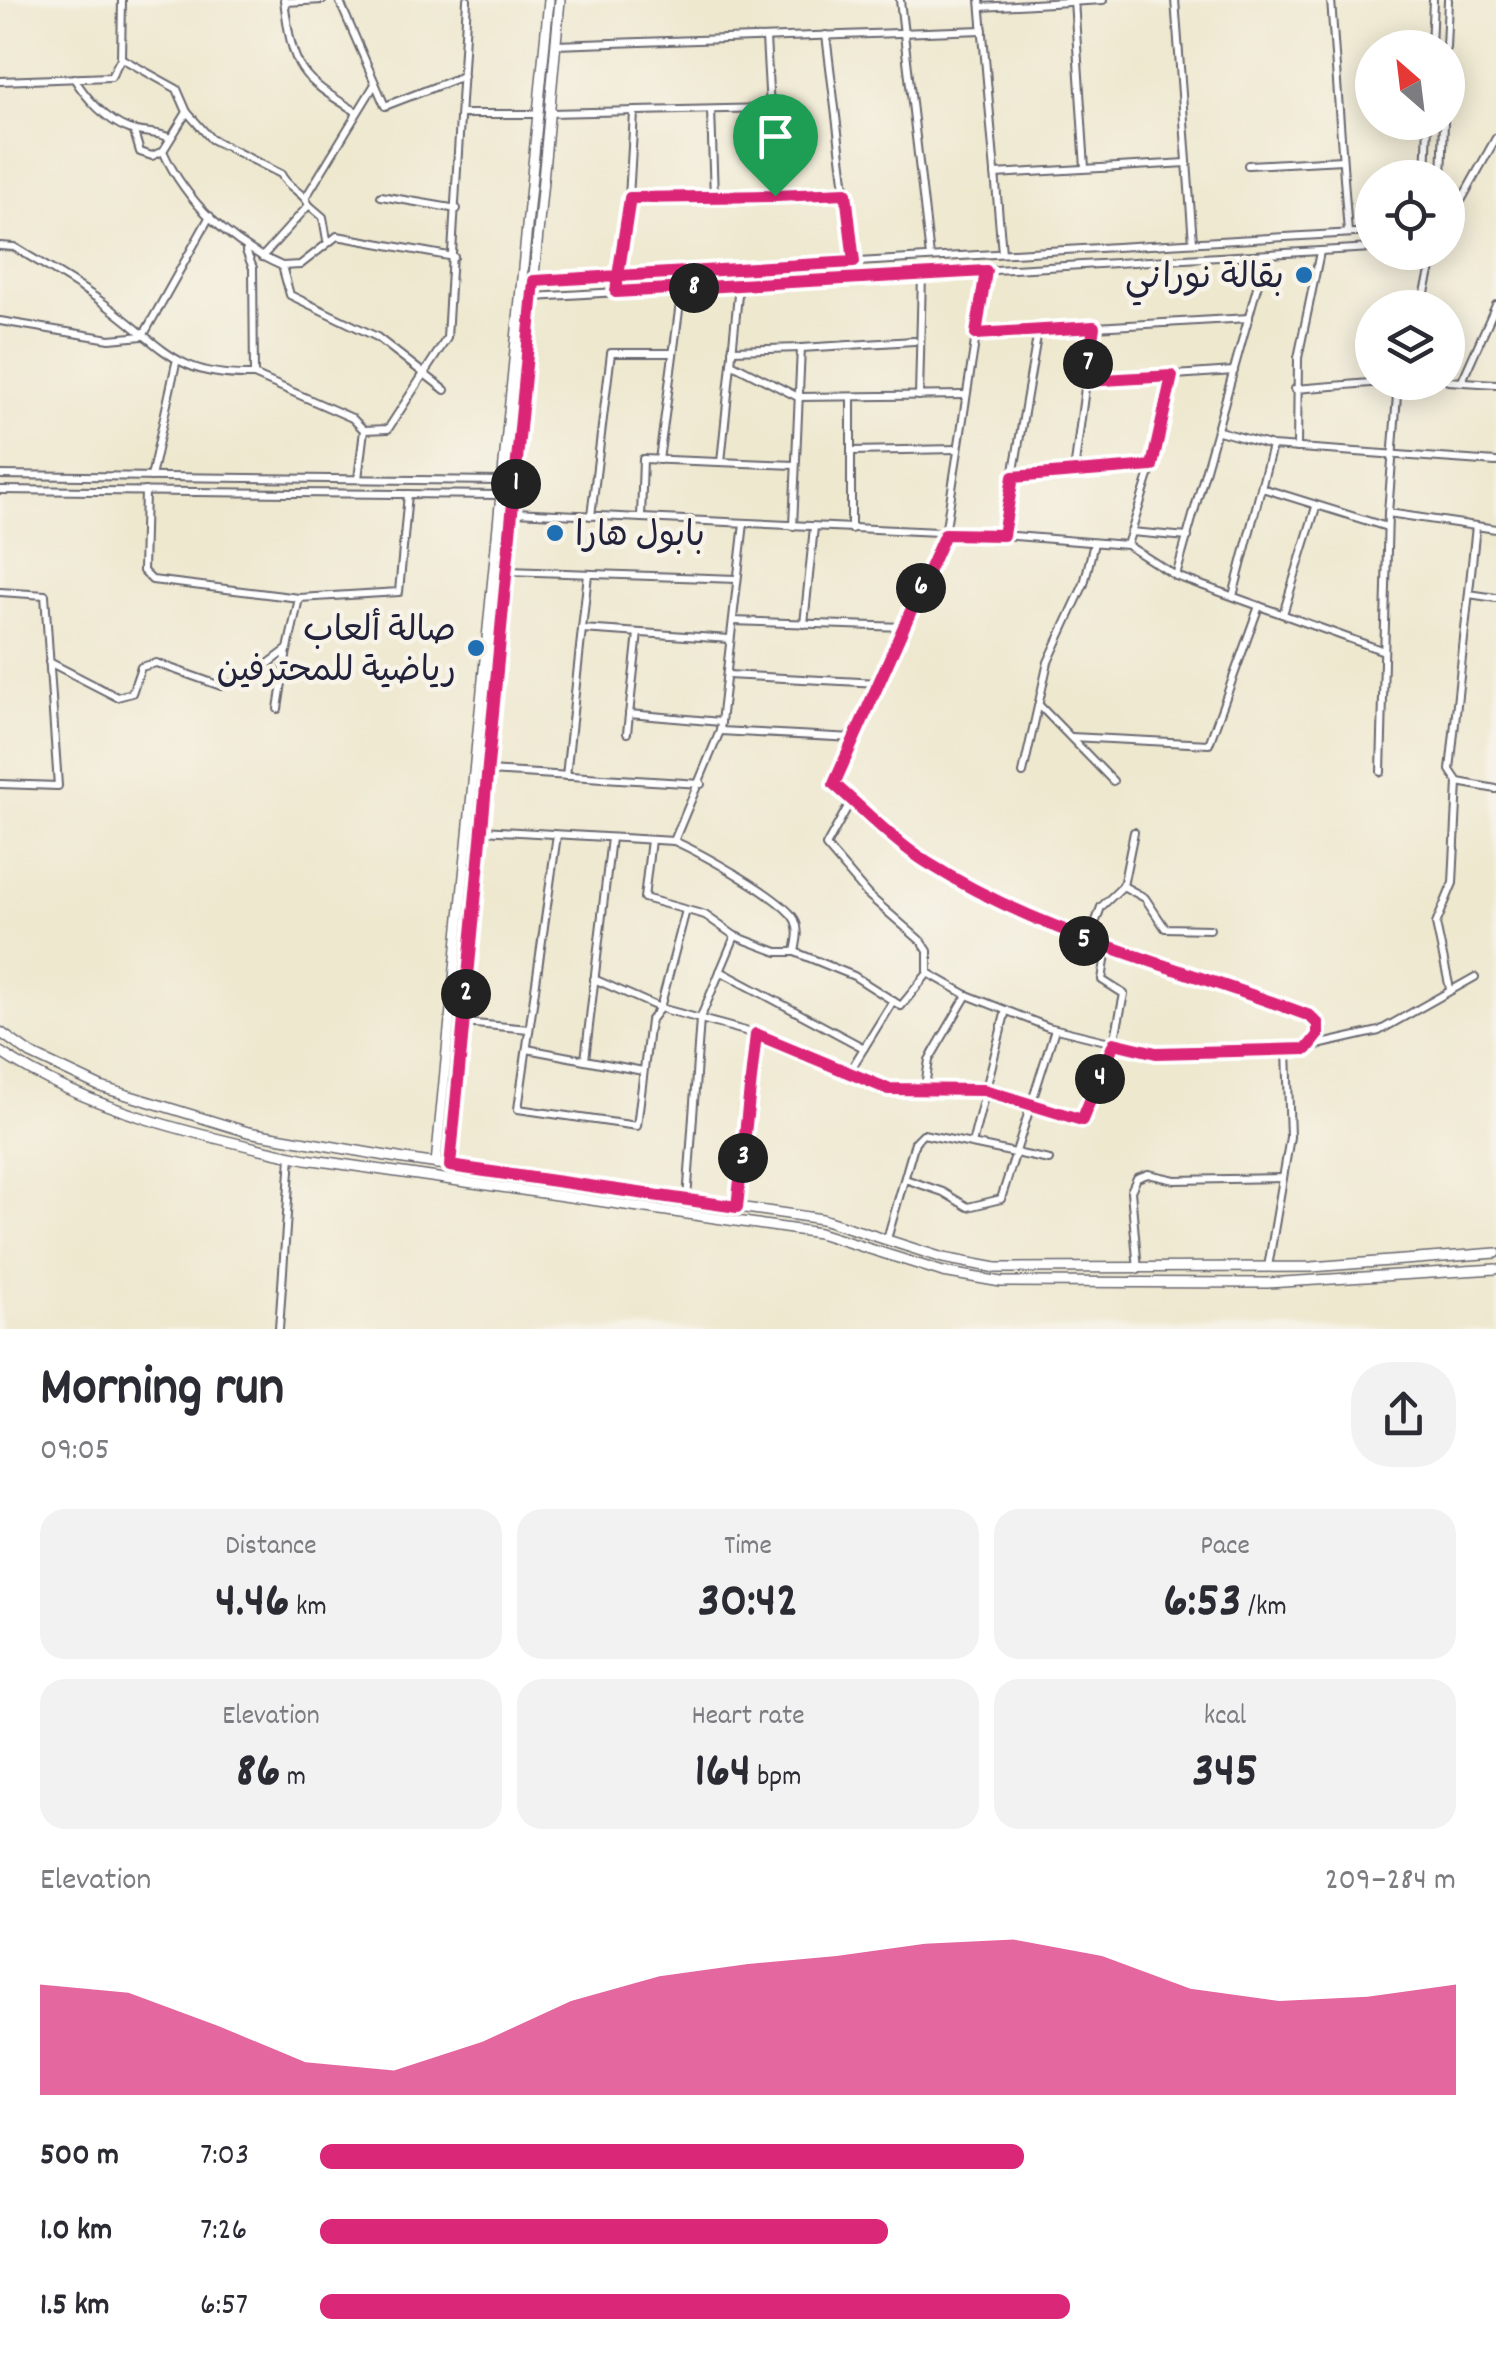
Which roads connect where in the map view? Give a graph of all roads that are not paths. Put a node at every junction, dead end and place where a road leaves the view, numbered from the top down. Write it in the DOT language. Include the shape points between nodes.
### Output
graph roads {
  1 [pos="122,0"];
  2 [pos="323,0"];
  3 [pos="340,0"];
  4 [pos="467,0"];
  5 [pos="549,0"];
  6 [pos="560,0"];
  7 [pos="900,0"];
  8 [pos="1103,0"];
  9 [pos="1175,0"];
  10 [pos="1331,0"];
  11 [pos="1433,0"];
  12 [pos="1448,0"];
  13 [pos="284,1"];
  14 [pos="1075,1"];
  15 [pos="981,4"];
  16 [pos="982,30"];
  17 [pos="1432,30"];
  18 [pos="1447,30"];
  19 [pos="904,32"];
  20 [pos="826,36"];
  21 [pos="766,38"];
  22 [pos="555,45"];
  23 [pos="121,58"];
  24 [pos="463,76"];
  25 [pos="74,78"];
  26 [pos="0,81"];
  27 [pos="375,84"];
  28 [pos="769,108"];
  29 [pos="711,110"];
  30 [pos="187,112"];
  31 [pos="357,112"];
  32 [pos="634,113"];
  33 [pos="462,114"];
  34 [pos="544,114"];
  35 [pos="134,132"];
  36 [pos="170,138"];
  37 [pos="1496,138"];
  38 [pos="1493,149"];
  39 [pos="163,152"];
  40 [pos="1342,160"];
  41 [pos="1188,163"];
  42 [pos="1248,165"];
  43 [pos="1085,168"];
  44 [pos="995,174"];
  45 [pos="846,193"];
  46 [pos="381,196"];
  47 [pos="775,196"];
  48 [pos="1465,196"];
  49 [pos="714,197"];
  50 [pos="630,198"];
  51 [pos="307,201"];
  52 [pos="457,210"];
  53 [pos="210,216"];
  54 [pos="1348,233"];
  55 [pos="1355,233"];
  56 [pos="327,240"];
  57 [pos="1194,242"];
  58 [pos="0,246"];
  59 [pos="1355,249"];
  60 [pos="246,250"];
  61 [pos="1320,252"];
  62 [pos="1002,253"];
  63 [pos="1266,255"];
  64 [pos="262,257"];
  65 [pos="454,258"];
  66 [pos="930,258"];
  67 [pos="854,262"];
  68 [pos="282,266"];
  69 [pos="986,271"];
  70 [pos="922,274"];
  71 [pos="618,276"];
  72 [pos="534,281"];
  73 [pos="739,285"];
  74 [pos="682,288"];
  75 [pos="616,292"];
  76 [pos="533,297"];
  77 [pos="1496,305"];
  78 [pos="1249,318"];
  79 [pos="0,321"];
  80 [pos="1094,327"];
  81 [pos="1038,330"];
  82 [pos="976,334"];
  83 [pos="144,336"];
  84 [pos="914,341"];
  85 [pos="801,348"];
  86 [pos="732,350"];
  87 [pos="673,353"];
  88 [pos="731,362"];
  89 [pos="176,363"];
  90 [pos="1235,371"];
  91 [pos="424,374"];
  92 [pos="1465,374"];
  93 [pos="254,375"];
  94 [pos="1172,376"];
  95 [pos="1086,381"];
  96 [pos="1465,381"];
  97 [pos="1355,384"];
  98 [pos="1496,384"];
  99 [pos="1295,389"];
  100 [pos="445,390"];
  101 [pos="967,395"];
  102 [pos="919,396"];
  103 [pos="851,397"];
  104 [pos="798,398"];
  105 [pos="1396,400"];
  106 [pos="364,430"];
  107 [pos="1219,431"];
  108 [pos="1272,446"];
  109 [pos="1297,448"];
  110 [pos="958,450"];
  111 [pos="851,451"];
  112 [pos="1390,453"];
  113 [pos="659,460"];
  114 [pos="721,462"];
  115 [pos="1496,462"];
  116 [pos="794,465"];
  117 [pos="1152,466"];
  118 [pos="1074,472"];
  119 [pos="0,475"];
  120 [pos="151,477"];
  121 [pos="1013,477"];
  122 [pos="358,480"];
  123 [pos="503,481"];
  124 [pos="1262,488"];
  125 [pos="0,490"];
  126 [pos="144,491"];
  127 [pos="408,494"];
  128 [pos="502,495"];
  129 [pos="1316,507"];
  130 [pos="514,512"];
  131 [pos="1388,513"];
  132 [pos="592,516"];
  133 [pos="641,518"];
  134 [pos="744,524"];
  135 [pos="793,526"];
  136 [pos="1476,526"];
  137 [pos="814,527"];
  138 [pos="1387,527"];
  139 [pos="851,529"];
  140 [pos="1496,529"];
  141 [pos="1131,532"];
  142 [pos="945,534"];
  143 [pos="1003,535"];
  144 [pos="1188,537"];
  145 [pos="1094,543"];
  146 [pos="1127,546"];
  147 [pos="508,571"];
  148 [pos="588,574"];
  149 [pos="1176,576"];
  150 [pos="738,579"];
  151 [pos="0,592"];
  152 [pos="1469,594"];
  153 [pos="1234,596"];
  154 [pos="299,598"];
  155 [pos="1496,598"];
  156 [pos="1259,606"];
  157 [pos="1284,614"];
  158 [pos="733,621"];
  159 [pos="804,624"];
  160 [pos="904,627"];
  161 [pos="582,629"];
  162 [pos="638,633"];
  163 [pos="731,638"];
  164 [pos="288,649"];
  165 [pos="1384,651"];
  166 [pos="49,662"];
  167 [pos="726,675"];
  168 [pos="879,682"];
  169 [pos="1039,705"];
  170 [pos="278,709"];
  171 [pos="629,714"];
  172 [pos="722,722"];
  173 [pos="720,732"];
  174 [pos="627,734"];
  175 [pos="1071,737"];
  176 [pos="854,738"];
  177 [pos="488,771"];
  178 [pos="1382,772"];
  179 [pos="1023,773"];
  180 [pos="566,776"];
  181 [pos="1114,782"];
  182 [pos="1458,782"];
  183 [pos="0,784"];
  184 [pos="701,784"];
  185 [pos="1496,789"];
  186 [pos="852,799"];
  187 [pos="482,830"];
  188 [pos="1134,832"];
  189 [pos="556,834"];
  190 [pos="610,838"];
  191 [pos="651,840"];
  192 [pos="674,841"];
  193 [pos="1123,886"];
  194 [pos="686,910"];
  195 [pos="1210,930"];
  196 [pos="735,936"];
  197 [pos="1088,943"];
  198 [pos="1107,948"];
  199 [pos="795,952"];
  200 [pos="720,971"];
  201 [pos="928,973"];
  202 [pos="1474,978"];
  203 [pos="594,979"];
  204 [pos="1450,988"];
  205 [pos="966,995"];
  206 [pos="892,1001"];
  207 [pos="660,1008"];
  208 [pos="1006,1010"];
  209 [pos="700,1019"];
  210 [pos="463,1023"];
  211 [pos="530,1029"];
  212 [pos="1054,1029"];
  213 [pos="0,1032"];
  214 [pos="756,1034"];
  215 [pos="1114,1043"];
  216 [pos="1312,1046"];
  217 [pos="864,1048"];
  218 [pos="526,1049"];
  219 [pos="1287,1050"];
  220 [pos="0,1052"];
  221 [pos="584,1060"];
  222 [pos="644,1071"];
  223 [pos="848,1074"];
  224 [pos="925,1087"];
  225 [pos="984,1090"];
  226 [pos="1033,1105"];
  227 [pos="972,1144"];
  228 [pos="1016,1155"];
  229 [pos="291,1156"];
  230 [pos="1049,1160"];
  231 [pos="436,1164"];
  232 [pos="450,1166"];
  233 [pos="904,1178"];
  234 [pos="1283,1178"];
  235 [pos="687,1200"];
  236 [pos="737,1207"];
  237 [pos="888,1239"];
  238 [pos="1496,1254"];
  239 [pos="1268,1268"];
  240 [pos="1496,1269"];
  241 [pos="1138,1270"];
  242 [pos="278,1329"];
  1 -- 23 [label="street"];
  2 -- 13 [label="street"];
  3 -- 27 [label="street"];
  4 -- 24 [label="street"];
  5 -- 34 [label="main road"];
  6 -- 22 [label="main road"];
  7 -- 19 [label="street"];
  8 -- 14 [label="street"];
  9 -- 41 [label="street"];
  10 -- 40 [label="street"];
  11 -- 17 [label="street"];
  12 -- 18 [label="street"];
  13 -- 31 [label="street" via="290,42 308,82"];
  14 -- 15 [label="street"];
  14 -- 43 [label="street"];
  15 -- 16 [label="street"];
  16 -- 19 [label="street"];
  16 -- 44 [label="street"];
  19 -- 20 [label="street"];
  19 -- 66 [label="street"];
  20 -- 21 [label="street"];
  20 -- 45 [label="street"];
  21 -- 22 [label="street"];
  21 -- 28 [label="street"];
  22 -- 34 [label="main road"];
  23 -- 25 [label="street" via="111,76"];
  23 -- 30 [label="street" via="177,89"];
  24 -- 27 [label="street" via="385,106"];
  24 -- 33 [label="street"];
  25 -- 26 [label="street"];
  25 -- 35 [label="street" via="103,112"];
  27 -- 31 [label="street"];
  28 -- 29 [label="street"];
  28 -- 47 [label="street"];
  29 -- 32 [label="street"];
  29 -- 49 [label="street"];
  30 -- 36 [label="street"];
  30 -- 51 [label="street" via="211,138 281,174"];
  31 -- 51 [label="street"];
  32 -- 34 [label="street"];
  32 -- 50 [label="street"];
  33 -- 34 [label="street"];
  33 -- 52 [label="street"];
  34 -- 72 [label="main road"];
  34 -- 123 [label="main road"];
  35 -- 36 [label="street"];
  35 -- 39 [label="street" via="140,152"];
  36 -- 39 [label="street"];
  37 -- 38 [label="street"];
  38 -- 48 [label="street"];
  39 -- 53 [label="street" via="176,182"];
  40 -- 42 [label="street"];
  40 -- 54 [label="street"];
  41 -- 43 [label="street"];
  41 -- 57 [label="street"];
  43 -- 44 [label="street"];
  44 -- 62 [label="street"];
  45 -- 47 [label="street"];
  45 -- 67 [label="street"];
  46 -- 52 [label="street"];
  47 -- 49 [label="street"];
  49 -- 50 [label="street"];
  50 -- 71 [label="street"];
  51 -- 56 [label="street" via="323,217"];
  51 -- 64 [label="street"];
  52 -- 65 [label="street"];
  53 -- 60 [label="street"];
  53 -- 83 [label="street"];
  54 -- 55 [label="street"];
  54 -- 57 [label="street"];
  56 -- 65 [label="street" via="348,236"];
  56 -- 68 [label="street" via="300,265"];
  57 -- 62 [label="street"];
  58 -- 83 [label="street" via="14,247 106,304"];
  59 -- 61 [label="street"];
  60 -- 64 [label="street"];
  60 -- 93 [label="street" via="253,268"];
  61 -- 63 [label="street"];
  61 -- 99 [label="street"];
  62 -- 66 [label="street"];
  63 -- 69 [label="street"];
  63 -- 78 [label="street"];
  64 -- 68 [label="street"];
  65 -- 91 [label="street" via="447,338"];
  66 -- 67 [label="street"];
  67 -- 71 [label="street"];
  68 -- 91 [label="street" via="290,295 377,337"];
  69 -- 70 [label="street"];
  69 -- 82 [label="street"];
  70 -- 73 [label="street"];
  70 -- 102 [label="street"];
  71 -- 72 [label="street"];
  71 -- 75 [label="street"];
  72 -- 76 [label="main road"];
  73 -- 74 [label="street"];
  73 -- 86 [label="street"];
  74 -- 75 [label="street"];
  74 -- 87 [label="street"];
  75 -- 76 [label="street"];
  76 -- 130 [label="main road"];
  77 -- 92 [label="street"];
  78 -- 80 [label="street"];
  78 -- 90 [label="street"];
  79 -- 83 [label="street" via="110,339"];
  80 -- 81 [label="street"];
  80 -- 95 [label="street"];
  81 -- 82 [label="street"];
  81 -- 121 [label="street"];
  82 -- 101 [label="street"];
  83 -- 89 [label="street"];
  84 -- 85 [label="street"];
  85 -- 86 [label="street"];
  85 -- 104 [label="street"];
  86 -- 88 [label="street"];
  87 -- 113 [label="street"];
  87 -- 132 [label="street" via="611,353"];
  88 -- 104 [label="street"];
  88 -- 114 [label="street"];
  89 -- 93 [label="street" via="220,376"];
  89 -- 120 [label="street"];
  90 -- 94 [label="street"];
  90 -- 107 [label="street"];
  91 -- 100 [label="street"];
  91 -- 106 [label="street" via="388,429"];
  93 -- 106 [label="street" via="352,418"];
  94 -- 95 [label="street"];
  94 -- 117 [label="street"];
  95 -- 118 [label="street"];
  96 -- 98 [label="street"];
  97 -- 99 [label="street"];
  99 -- 109 [label="street"];
  101 -- 102 [label="street"];
  101 -- 110 [label="street"];
  102 -- 103 [label="street"];
  103 -- 104 [label="street"];
  103 -- 111 [label="street"];
  104 -- 116 [label="street"];
  105 -- 112 [label="street"];
  106 -- 122 [label="street"];
  107 -- 108 [label="street"];
  107 -- 144 [label="street"];
  108 -- 109 [label="street"];
  108 -- 124 [label="street"];
  109 -- 112 [label="street"];
  110 -- 111 [label="street"];
  110 -- 142 [label="street"];
  111 -- 139 [label="street"];
  112 -- 115 [label="street"];
  112 -- 131 [label="street"];
  113 -- 114 [label="street"];
  113 -- 133 [label="street" via="643,459"];
  114 -- 116 [label="street"];
  116 -- 135 [label="street"];
  117 -- 118 [label="street"];
  117 -- 141 [label="street"];
  118 -- 121 [label="street"];
  119 -- 120 [label="street"];
  120 -- 122 [label="street"];
  121 -- 143 [label="street"];
  122 -- 123 [label="street"];
  123 -- 128 [label="main road"];
  124 -- 129 [label="street"];
  124 -- 153 [label="street"];
  125 -- 126 [label="street"];
  126 -- 127 [label="street"];
  126 -- 154 [label="street" via="143,572 152,580"];
  127 -- 128 [label="street"];
  127 -- 154 [label="street" via="400,592"];
  128 -- 231 [label="main road"];
  129 -- 138 [label="street"];
  129 -- 157 [label="street"];
  130 -- 132 [label="street"];
  130 -- 147 [label="main road"];
  131 -- 136 [label="street"];
  131 -- 138 [label="street"];
  132 -- 133 [label="street"];
  133 -- 134 [label="street"];
  134 -- 135 [label="street"];
  134 -- 150 [label="street"];
  135 -- 137 [label="street"];
  136 -- 140 [label="street"];
  136 -- 152 [label="street"];
  137 -- 139 [label="street"];
  137 -- 159 [label="street"];
  138 -- 165 [label="street"];
  139 -- 142 [label="street"];
  141 -- 144 [label="street"];
  141 -- 146 [label="street"];
  142 -- 143 [label="street"];
  142 -- 160 [label="street"];
  143 -- 145 [label="street"];
  144 -- 149 [label="street"];
  145 -- 146 [label="street"];
  145 -- 169 [label="street" via="1084,584 1048,662"];
  146 -- 149 [label="street"];
  147 -- 148 [label="street"];
  147 -- 177 [label="main road"];
  148 -- 150 [label="street"];
  148 -- 161 [label="street"];
  149 -- 153 [label="street"];
  150 -- 158 [label="street"];
  151 -- 166 [label="street" via="45,596"];
  152 -- 155 [label="street"];
  152 -- 182 [label="street" via="1450,770"];
  153 -- 156 [label="street"];
  154 -- 164 [label="street"];
  156 -- 157 [label="street"];
  156 -- 175 [label="street" via="1210,744"];
  157 -- 165 [label="street"];
  158 -- 159 [label="street"];
  158 -- 163 [label="street"];
  159 -- 160 [label="street"];
  160 -- 168 [label="street"];
  161 -- 162 [label="street"];
  161 -- 180 [label="street"];
  162 -- 163 [label="street"];
  162 -- 171 [label="street"];
  163 -- 167 [label="street"];
  164 -- 166 [label="street" via="248,679 220,686 156,663 142,667 132,693 117,697"];
  164 -- 170 [label="street"];
  165 -- 178 [label="street"];
  166 -- 183 [label="street" via="58,786"];
  167 -- 168 [label="street"];
  167 -- 172 [label="street"];
  168 -- 176 [label="street"];
  169 -- 175 [label="street"];
  169 -- 179 [label="street"];
  171 -- 172 [label="street"];
  171 -- 174 [label="street"];
  172 -- 173 [label="street"];
  173 -- 176 [label="street"];
  173 -- 184 [label="street"];
  175 -- 181 [label="street"];
  176 -- 186 [label="street" via="834,784"];
  177 -- 180 [label="street"];
  177 -- 187 [label="main road"];
  180 -- 184 [label="street"];
  182 -- 185 [label="street"];
  182 -- 204 [label="street" via="1453,883 1436,924"];
  184 -- 192 [label="street"];
  186 -- 197 [label="street" via="924,861 1006,908"];
  186 -- 201 [label="street" via="826,846 922,942"];
  187 -- 189 [label="street"];
  187 -- 210 [label="main road"];
  188 -- 193 [label="street"];
  189 -- 190 [label="street"];
  189 -- 211 [label="street"];
  190 -- 191 [label="street"];
  190 -- 203 [label="street"];
  191 -- 192 [label="street"];
  191 -- 194 [label="street" via="644,898"];
  192 -- 199 [label="street" via="789,914 798,936"];
  193 -- 195 [label="street" via="1145,898 1165,928"];
  193 -- 197 [label="street" via="1101,907"];
  194 -- 196 [label="street"];
  194 -- 207 [label="street"];
  196 -- 199 [label="street"];
  196 -- 200 [label="street"];
  197 -- 198 [label="street"];
  198 -- 215 [label="street" via="1102,980 1124,994"];
  198 -- 216 [label="street" via="1310,1016 1318,1024"];
  199 -- 206 [label="street" via="854,976"];
  200 -- 209 [label="street"];
  200 -- 217 [label="street"];
  201 -- 205 [label="street"];
  201 -- 206 [label="street" via="901,1006"];
  202 -- 204 [label="street"];
  203 -- 207 [label="street"];
  203 -- 221 [label="street"];
  204 -- 216 [label="street" via="1379,1031"];
  205 -- 208 [label="street"];
  205 -- 224 [label="street" via="930,1060"];
  206 -- 217 [label="street"];
  207 -- 209 [label="street"];
  207 -- 222 [label="street" via="650,1021"];
  208 -- 212 [label="street"];
  208 -- 225 [label="street"];
  209 -- 214 [label="street"];
  209 -- 235 [label="street"];
  210 -- 211 [label="street"];
  210 -- 232 [label="main road"];
  211 -- 218 [label="street"];
  212 -- 215 [label="street"];
  212 -- 226 [label="street"];
  213 -- 231 [label="main road" via="101,1087 169,1110 313,1145"];
  214 -- 223 [label="street"];
  214 -- 236 [label="street"];
  215 -- 219 [label="street" via="1156,1053"];
  215 -- 226 [label="street" via="1082,1120"];
  216 -- 219 [label="street"];
  217 -- 223 [label="street"];
  218 -- 221 [label="street"];
  218 -- 222 [label="street" via="518,1110 637,1126"];
  219 -- 234 [label="street" via="1291,1114"];
  220 -- 229 [label="main road" via="112,1104"];
  221 -- 222 [label="street"];
  223 -- 224 [label="street" via="888,1089"];
  224 -- 225 [label="street"];
  225 -- 226 [label="street"];
  225 -- 227 [label="street"];
  226 -- 228 [label="street"];
  227 -- 228 [label="street"];
  227 -- 233 [label="street" via="922,1134"];
  228 -- 230 [label="street"];
  228 -- 233 [label="street" via="1001,1198 980,1206 960,1205"];
  229 -- 240 [label="main road" via="819,1233 943,1272 1001,1282 1300,1282"];
  229 -- 242 [label="street"];
  231 -- 232 [label="main road"];
  232 -- 235 [label="main road"];
  233 -- 237 [label="street"];
  234 -- 239 [label="street"];
  234 -- 241 [label="street" via="1137,1178 1131,1191"];
  235 -- 236 [label="main road"];
  236 -- 237 [label="main road"];
  237 -- 241 [label="main road" via="996,1268"];
  238 -- 239 [label="main road"];
  239 -- 241 [label="main road"];
}
